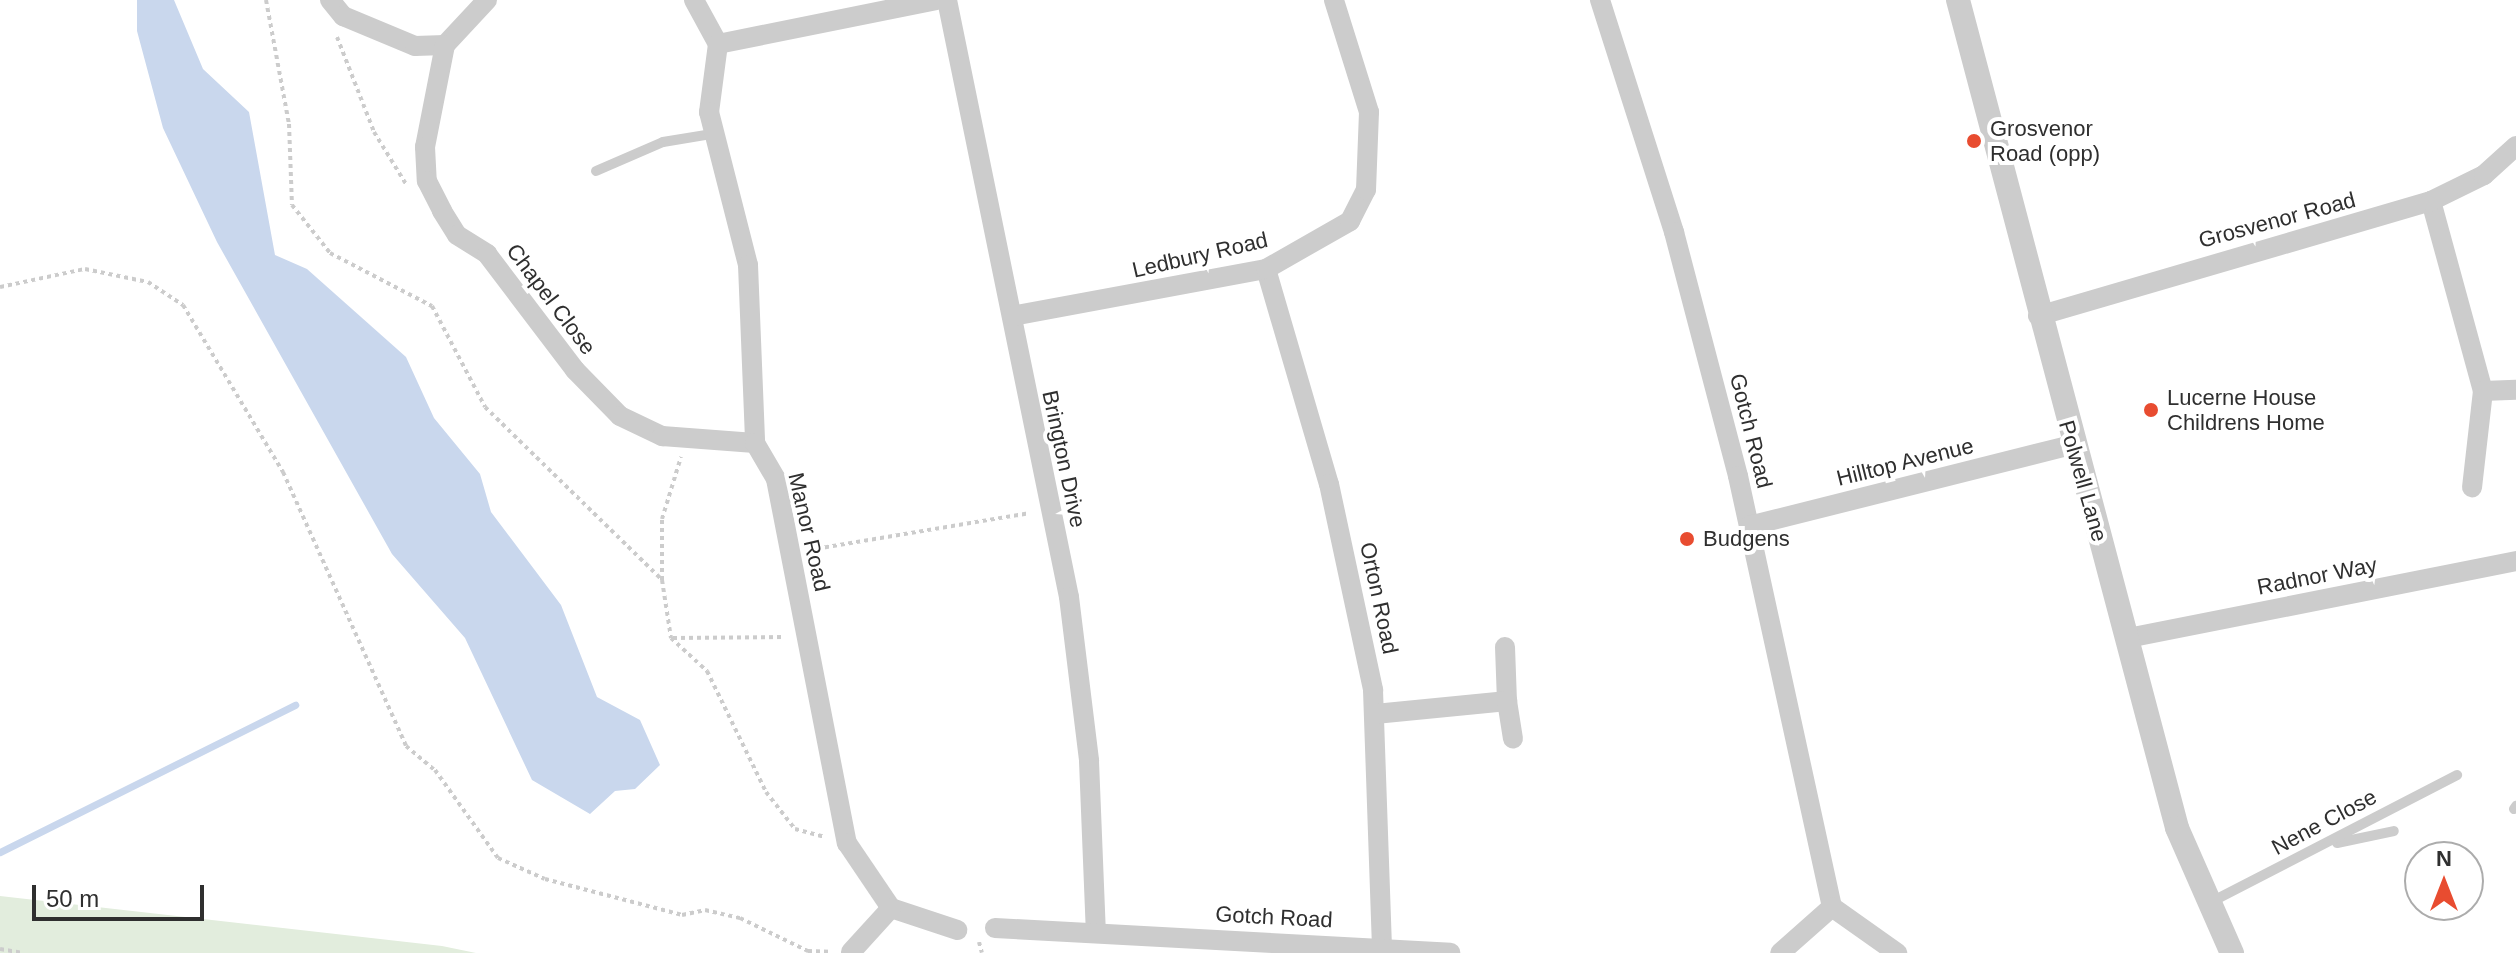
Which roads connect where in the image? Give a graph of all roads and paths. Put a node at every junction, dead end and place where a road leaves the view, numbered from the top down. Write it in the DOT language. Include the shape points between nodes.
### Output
graph roads {
  1 [pos="266,0"];
  2 [pos="330,0"];
  3 [pos="487,0"];
  4 [pos="694,0"];
  5 [pos="936,0"];
  6 [pos="947,0"];
  7 [pos="1334,0"];
  8 [pos="1600,0"];
  9 [pos="1958,0"];
  10 [pos="332,22"];
  11 [pos="718,44"];
  12 [pos="445,45"];
  13 [pos="712,134"];
  14 [pos="2516,146"];
  15 [pos="596,171"];
  16 [pos="435,199"];
  17 [pos="2431,201"];
  18 [pos="1266,269"];
  19 [pos="0,287"];
  20 [pos="1012,316"];
  21 [pos="2038,316"];
  22 [pos="2516,390"];
  23 [pos="2483,391"];
  24 [pos="686,439"];
  25 [pos="755,443"];
  26 [pos="2072,445"];
  27 [pos="2472,487"];
  28 [pos="1050,509"];
  29 [pos="1749,526"];
  30 [pos="791,553"];
  31 [pos="2516,561"];
  32 [pos="662,580"];
  33 [pos="807,634"];
  34 [pos="671,638"];
  35 [pos="2128,638"];
  36 [pos="1505,647"];
  37 [pos="1507,701"];
  38 [pos="1375,714"];
  39 [pos="1513,739"];
  40 [pos="2457,775"];
  41 [pos="2394,831"];
  42 [pos="847,843"];
  43 [pos="2335,843"];
  44 [pos="2209,903"];
  45 [pos="1832,907"];
  46 [pos="891,908"];
  47 [pos="957,930"];
  48 [pos="1096,933"];
  49 [pos="987,934"];
  50 [pos="1382,946"];
  51 [pos="0,949"];
  52 [pos="851,952"];
  53 [pos="22,953"];
  54 [pos="982,953"];
  55 [pos="1450,953"];
  56 [pos="1780,953"];
  57 [pos="1897,953"];
  58 [pos="2232,953"];
  1 -- 32 [label="path" via="289,124 292,205 330,253 432,306 485,407"];
  2 -- 12 [label="street" via="343,16 415,46"];
  3 -- 12 [label="street"];
  4 -- 11 [label="street"];
  5 -- 11 [label="street"];
  6 -- 20 [label="street, Brington Drive"];
  7 -- 18 [label="street, Ledbury Road" via="1369,112 1366,190 1350,221"];
  8 -- 29 [label="street, Gotch Road" via="1674,232"];
  9 -- 21 [label="street, Polwell Lane"];
  10 -- 16 [label="path" via="352,81 400,178 416,194"];
  11 -- 13 [label="street, Manor Road"];
  12 -- 16 [label="street, Chapel Close" via="425,147"];
  13 -- 15 [label="lane" via="663,142"];
  13 -- 25 [label="street, Manor Road" via="748,265"];
  14 -- 17 [label="street, Grosvenor Road" via="2484,175"];
  16 -- 24 [label="street, Chapel Close" via="457,235 487,254 600,399 639,426"];
  17 -- 21 [label="street, Grosvenor Road"];
  17 -- 23 [label="street"];
  18 -- 20 [label="street, Ledbury Road"];
  18 -- 38 [label="street, Orton Road" via="1356,590"];
  19 -- 52 [label="path" via="85,269 148,282 183,305 283,472 406,746 435,770 498,858 545,879 682,915 705,910 740,918 808,951"];
  20 -- 28 [label="street, Brington Drive"];
  21 -- 26 [label="street, Polwell Lane"];
  22 -- 23 [label="street"];
  23 -- 27 [label="street"];
  24 -- 25 [label="street, Chapel Close"];
  24 -- 32 [label="path" via="662,519"];
  25 -- 30 [label="street, Manor Road" via="776,479"];
  26 -- 29 [label="street, Hilltop Avenue"];
  26 -- 35 [label="street, Polwell Lane"];
  28 -- 30 [label="path"];
  28 -- 48 [label="street, Brington Drive" via="1089,761"];
  29 -- 45 [label="street, Gotch Road"];
  30 -- 33 [label="street, Manor Road"];
  31 -- 35 [label="street, Radnor Way"];
  32 -- 34 [label="path"];
  33 -- 34 [label="path"];
  33 -- 42 [label="street, Manor Road"];
  34 -- 42 [label="path" via="707,671 766,792 795,829"];
  35 -- 44 [label="street, Polwell Lane" via="2177,828"];
  36 -- 37 [label="street"];
  37 -- 38 [label="street"];
  37 -- 39 [label="street"];
  38 -- 50 [label="street, Orton Road"];
  40 -- 43 [label="lane, Nene Close"];
  41 -- 43 [label="lane"];
  42 -- 46 [label="street, Manor Road"];
  43 -- 44 [label="lane, Nene Close"];
  44 -- 58 [label="street, Polwell Lane"];
  45 -- 56 [label="street"];
  45 -- 57 [label="street"];
  46 -- 47 [label="street"];
  46 -- 52 [label="street"];
  48 -- 49 [label="street, Gotch Road"];
  48 -- 50 [label="street, Gotch Road"];
  49 -- 54 [label="path"];
  50 -- 55 [label="street, Gotch Road"];
  51 -- 53 [label="path"];
}
